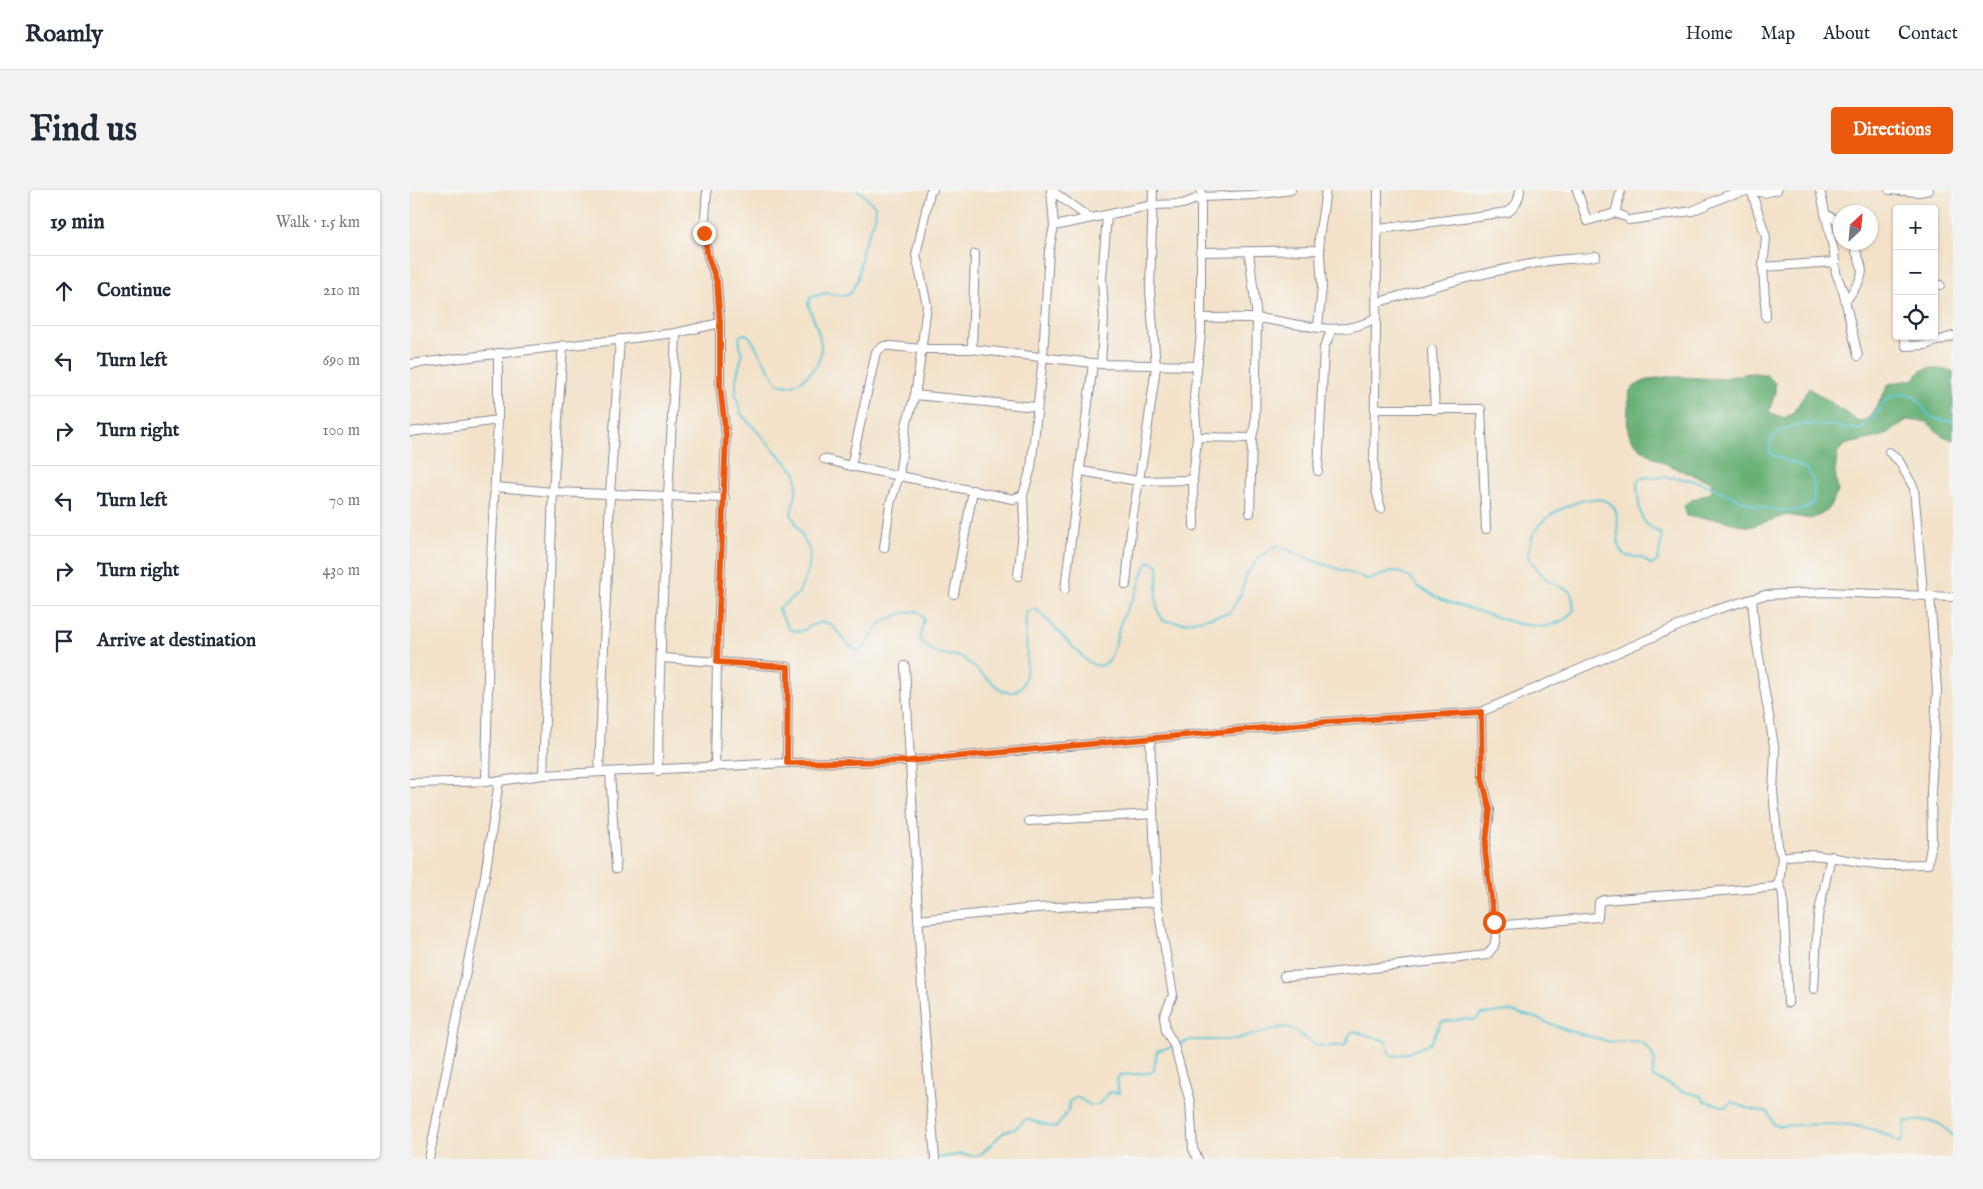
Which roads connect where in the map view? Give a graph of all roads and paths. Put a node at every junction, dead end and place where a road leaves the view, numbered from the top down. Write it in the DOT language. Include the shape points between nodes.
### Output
graph roads {
  1 [pos="708,190"];
  2 [pos="933,190"];
  3 [pos="1051,190"];
  4 [pos="1153,190"];
  5 [pos="1291,190"];
  6 [pos="1326,190"];
  7 [pos="1378,190"];
  8 [pos="1520,190"];
  9 [pos="1577,190"];
  10 [pos="1620,190"];
  11 [pos="1751,190"];
  12 [pos="1777,190"];
  13 [pos="1820,190"];
  14 [pos="1889,190"];
  15 [pos="1929,190"];
  16 [pos="1201,194"];
  17 [pos="1153,206"];
  18 [pos="1615,213"];
  19 [pos="1825,214"];
  20 [pos="1107,216"];
  21 [pos="1089,218"];
  22 [pos="1833,218"];
  23 [pos="1054,226"];
  24 [pos="1379,229"];
  25 [pos="1320,250"];
  26 [pos="1855,250"];
  27 [pos="1200,252"];
  28 [pos="1249,252"];
  29 [pos="975,254"];
  30 [pos="1596,256"];
  31 [pos="1834,262"];
  32 [pos="1763,267"];
  33 [pos="1846,301"];
  34 [pos="1378,302"];
  35 [pos="1376,317"];
  36 [pos="1766,317"];
  37 [pos="1200,318"];
  38 [pos="1257,319"];
  39 [pos="720,323"];
  40 [pos="1318,326"];
  41 [pos="1332,329"];
  42 [pos="676,333"];
  43 [pos="1953,336"];
  44 [pos="620,339"];
  45 [pos="1905,340"];
  46 [pos="563,345"];
  47 [pos="922,349"];
  48 [pos="972,349"];
  49 [pos="1432,350"];
  50 [pos="498,353"];
  51 [pos="1858,356"];
  52 [pos="1043,357"];
  53 [pos="410,364"];
  54 [pos="1097,364"];
  55 [pos="1196,366"];
  56 [pos="1156,367"];
  57 [pos="915,395"];
  58 [pos="1036,407"];
  59 [pos="1376,409"];
  60 [pos="1435,410"];
  61 [pos="498,420"];
  62 [pos="410,432"];
  63 [pos="1196,437"];
  64 [pos="1252,438"];
  65 [pos="1889,452"];
  66 [pos="824,459"];
  67 [pos="851,466"];
  68 [pos="1318,470"];
  69 [pos="1081,471"];
  70 [pos="899,476"];
  71 [pos="1138,480"];
  72 [pos="1193,480"];
  73 [pos="495,487"];
  74 [pos="973,490"];
  75 [pos="553,492"];
  76 [pos="610,494"];
  77 [pos="670,495"];
  78 [pos="1023,495"];
  79 [pos="725,498"];
  80 [pos="1382,509"];
  81 [pos="1250,513"];
  82 [pos="1194,526"];
  83 [pos="1486,529"];
  84 [pos="884,548"];
  85 [pos="1018,576"];
  86 [pos="1126,584"];
  87 [pos="1065,589"];
  88 [pos="954,594"];
  89 [pos="1927,595"];
  90 [pos="1953,597"];
  91 [pos="1752,599"];
  92 [pos="662,658"];
  93 [pos="717,662"];
  94 [pos="905,666"];
  95 [pos="1481,712"];
  96 [pos="1150,739"];
  97 [pos="909,761"];
  98 [pos="787,763"];
  99 [pos="715,766"];
  100 [pos="658,771"];
  101 [pos="599,772"];
  102 [pos="610,772"];
  103 [pos="543,775"];
  104 [pos="500,781"];
  105 [pos="486,782"];
  106 [pos="410,783"];
  107 [pos="1153,814"];
  108 [pos="1029,821"];
  109 [pos="1831,856"];
  110 [pos="1782,857"];
  111 [pos="616,869"];
  112 [pos="1779,883"];
  113 [pos="1157,902"];
  114 [pos="918,920"];
  115 [pos="1494,926"];
  116 [pos="1284,976"];
  117 [pos="1814,990"];
  118 [pos="1788,1003"];
  119 [pos="935,1155"];
  120 [pos="429,1159"];
  121 [pos="1198,1159"];
  1 -- 39 [label="street" via="704,233 717,282"];
  2 -- 47 [label="street" via="916,255 927,305"];
  3 -- 21 [label="street"];
  3 -- 23 [label="street"];
  4 -- 17 [label="street"];
  5 -- 16 [label="street" via="1254,195"];
  6 -- 25 [label="street"];
  7 -- 24 [label="street"];
  8 -- 24 [label="street" via="1514,208 1508,212"];
  9 -- 18 [label="street" via="1587,221"];
  10 -- 18 [label="street"];
  11 -- 12 [label="street" via="1764,193"];
  11 -- 18 [label="street" via="1726,196 1692,211 1626,218"];
  11 -- 32 [label="street" via="1766,237"];
  13 -- 19 [label="street"];
  14 -- 15 [label="street"];
  16 -- 17 [label="street" via="1183,204"];
  16 -- 27 [label="street"];
  17 -- 20 [label="street"];
  17 -- 56 [label="street" via="1150,290"];
  19 -- 22 [label="street"];
  19 -- 31 [label="street"];
  20 -- 21 [label="street"];
  20 -- 54 [label="street" via="1102,278 1104,317"];
  21 -- 23 [label="street"];
  23 -- 52 [label="street" via="1049,251"];
  24 -- 34 [label="street"];
  25 -- 28 [label="street"];
  25 -- 40 [label="street" via="1322,287"];
  26 -- 33 [label="street" via="1863,271 1862,278"];
  27 -- 28 [label="street"];
  27 -- 37 [label="street"];
  28 -- 38 [label="street"];
  29 -- 48 [label="street"];
  30 -- 34 [label="street" via="1501,269"];
  31 -- 32 [label="street"];
  31 -- 33 [label="street"];
  32 -- 36 [label="street"];
  33 -- 51 [label="street"];
  34 -- 35 [label="street"];
  35 -- 41 [label="street" via="1356,328"];
  35 -- 59 [label="street"];
  37 -- 38 [label="street"];
  37 -- 55 [label="street" via="1201,338"];
  38 -- 40 [label="street"];
  38 -- 64 [label="street"];
  39 -- 42 [label="street"];
  39 -- 79 [label="street" via="720,386 726,436"];
  40 -- 41 [label="street"];
  41 -- 68 [label="street" via="1324,348"];
  42 -- 44 [label="street"];
  42 -- 77 [label="street"];
  43 -- 45 [label="street" via="1914,348 1906,346"];
  44 -- 46 [label="street"];
  44 -- 76 [label="street"];
  46 -- 50 [label="street"];
  46 -- 75 [label="street"];
  47 -- 48 [label="street"];
  47 -- 57 [label="street"];
  47 -- 67 [label="street" via="884,346 876,352"];
  48 -- 52 [label="street"];
  49 -- 60 [label="street"];
  50 -- 53 [label="street"];
  50 -- 61 [label="street"];
  52 -- 54 [label="street"];
  52 -- 58 [label="street"];
  54 -- 56 [label="street"];
  54 -- 69 [label="street" via="1080,452"];
  55 -- 56 [label="street"];
  55 -- 63 [label="street"];
  56 -- 71 [label="street"];
  57 -- 58 [label="street"];
  57 -- 70 [label="street" via="906,425"];
  58 -- 78 [label="street" via="1031,468"];
  59 -- 60 [label="street"];
  59 -- 80 [label="street" via="1374,463 1376,490"];
  60 -- 83 [label="street" via="1481,409"];
  61 -- 62 [label="street"];
  61 -- 73 [label="street"];
  63 -- 64 [label="street"];
  63 -- 72 [label="street"];
  64 -- 81 [label="street"];
  65 -- 89 [label="street" via="1899,461 1914,488"];
  66 -- 67 [label="street"];
  67 -- 70 [label="street"];
  69 -- 71 [label="street"];
  69 -- 87 [label="street"];
  70 -- 74 [label="street"];
  70 -- 84 [label="street" via="890,504"];
  71 -- 72 [label="street"];
  71 -- 86 [label="street"];
  72 -- 82 [label="street"];
  73 -- 75 [label="street"];
  73 -- 105 [label="street"];
  74 -- 78 [label="street" via="1013,499"];
  74 -- 88 [label="street"];
  75 -- 76 [label="street"];
  75 -- 103 [label="street"];
  76 -- 77 [label="street"];
  76 -- 101 [label="street"];
  77 -- 79 [label="street"];
  77 -- 92 [label="street" via="663,561"];
  78 -- 85 [label="street" via="1024,522"];
  79 -- 93 [label="street"];
  89 -- 90 [label="street"];
  89 -- 91 [label="street" via="1826,592 1765,595"];
  89 -- 109 [label="street" via="1937,690 1931,792 1932,841 1928,864 1884,865"];
  91 -- 95 [label="street" via="1715,610"];
  91 -- 110 [label="street" via="1775,752 1772,791"];
  92 -- 93 [label="street"];
  92 -- 100 [label="street"];
  93 -- 98 [label="street" via="788,667"];
  93 -- 99 [label="street"];
  94 -- 97 [label="street"];
  95 -- 96 [label="street" via="1327,722"];
  95 -- 115 [label="street" via="1482,778 1490,810 1485,850"];
  96 -- 97 [label="street"];
  96 -- 107 [label="street"];
  97 -- 98 [label="street"];
  97 -- 114 [label="street"];
  98 -- 99 [label="street"];
  99 -- 100 [label="street"];
  100 -- 102 [label="street"];
  101 -- 102 [label="street"];
  101 -- 103 [label="street"];
  102 -- 111 [label="street"];
  103 -- 104 [label="street"];
  104 -- 105 [label="street"];
  104 -- 120 [label="street"];
  105 -- 106 [label="street"];
  107 -- 108 [label="street"];
  107 -- 113 [label="street"];
  109 -- 110 [label="street"];
  109 -- 117 [label="street" via="1818,916"];
  110 -- 112 [label="street"];
  112 -- 115 [label="street" via="1774,887 1604,900 1599,902 1598,916"];
  112 -- 118 [label="street" via="1783,894"];
  113 -- 114 [label="street" via="1036,908"];
  113 -- 121 [label="street" via="1174,995 1164,1016 1166,1032 1174,1045 1190,1102 1193,1149"];
  114 -- 119 [label="street"];
  115 -- 116 [label="street" via="1494,946 1487,954 1311,976"];
}
